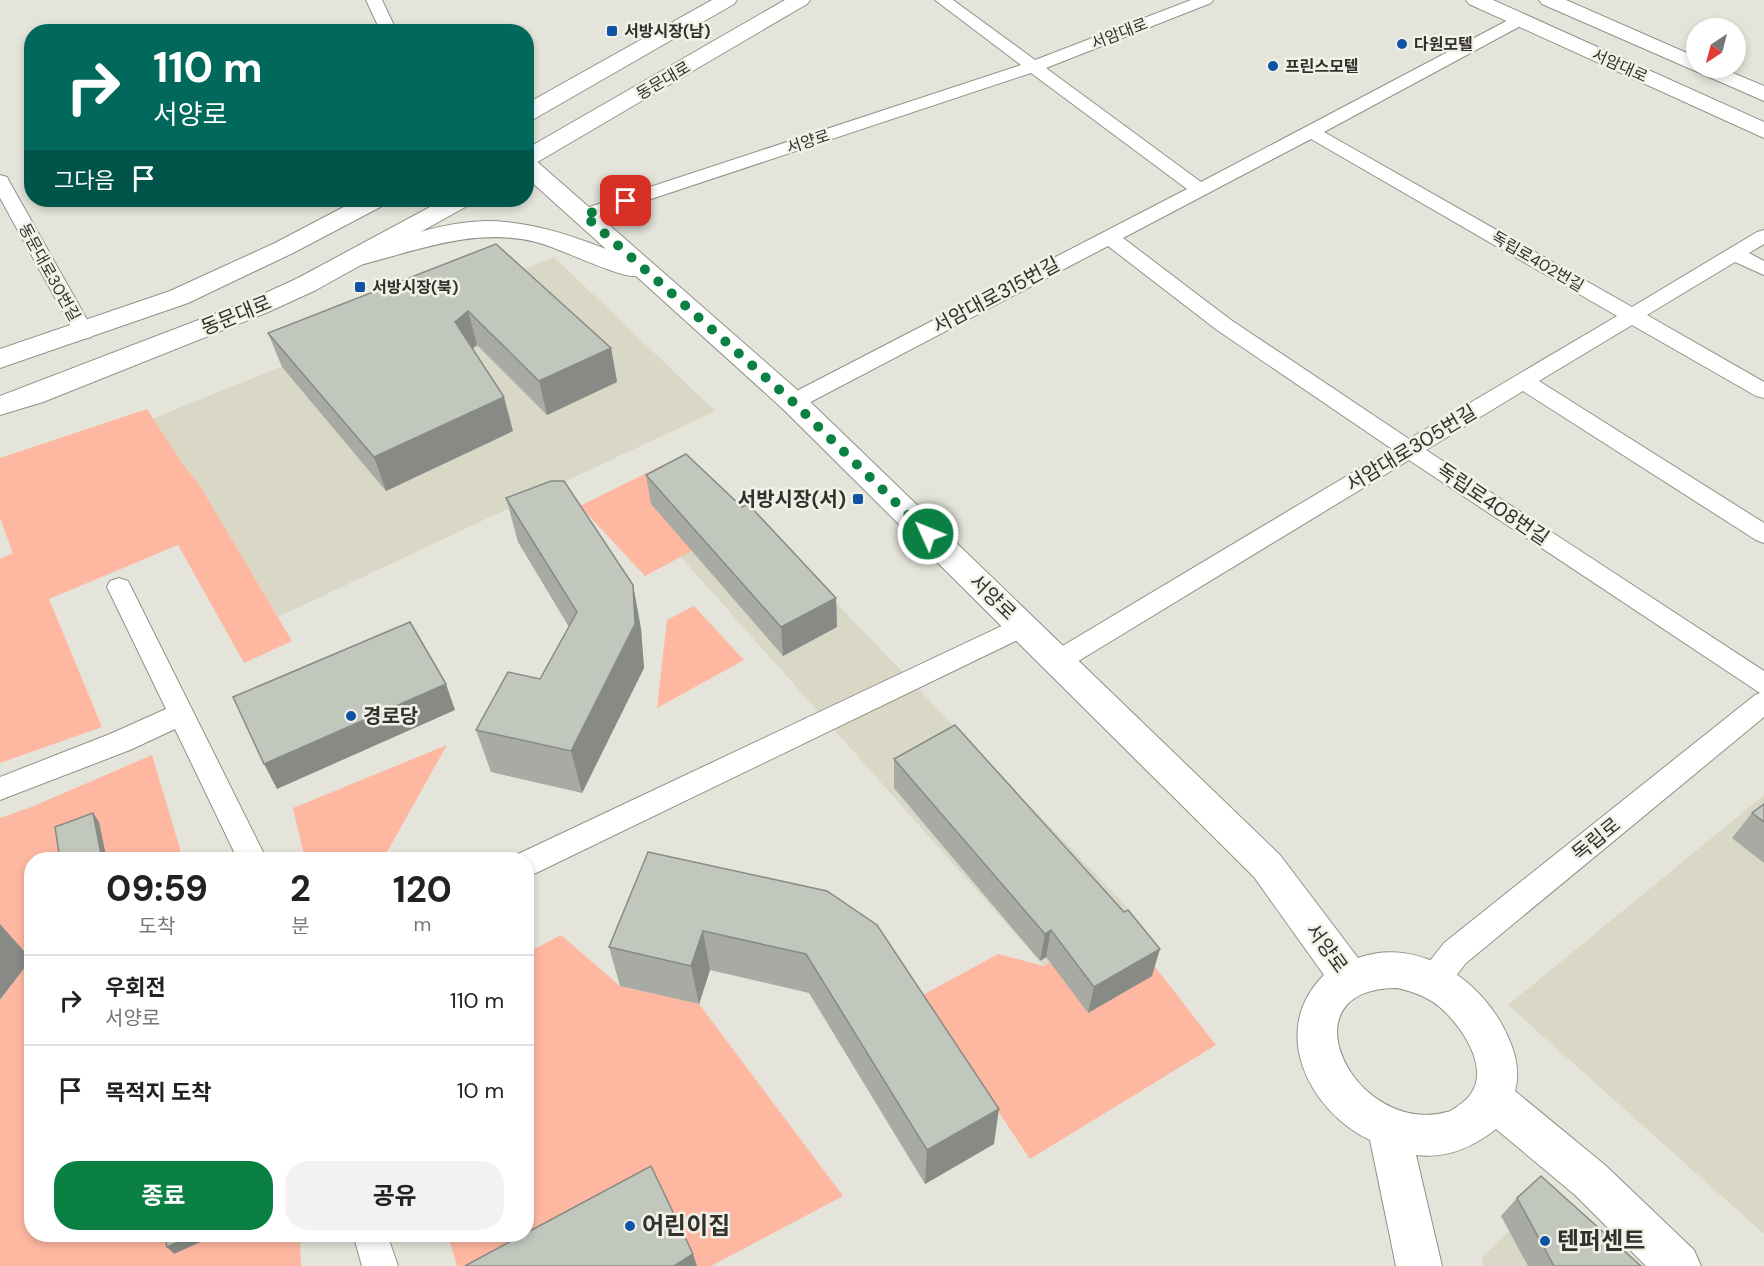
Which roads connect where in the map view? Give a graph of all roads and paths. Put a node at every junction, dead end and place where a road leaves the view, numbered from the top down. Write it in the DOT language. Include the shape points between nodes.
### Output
graph roads {
  1 [pos="374,0"];
  2 [pos="727,0"];
  3 [pos="800,0"];
  4 [pos="943,0"];
  5 [pos="1205,0"];
  6 [pos="1476,0"];
  7 [pos="1549,0"];
  8 [pos="1520,20"];
  9 [pos="385,24"];
  10 [pos="1686,61"];
  11 [pos="1033,67"];
  12 [pos="1726,78"];
  13 [pos="1764,94"];
  14 [pos="534,109"];
  15 [pos="1764,131"];
  16 [pos="1311,132"];
  17 [pos="534,154"];
  18 [pos="534,171"];
  19 [pos="0,181"];
  20 [pos="1199,189"];
  21 [pos="362,207"];
  22 [pos="448,207"];
  23 [pos="584,215"];
  24 [pos="1108,236"];
  25 [pos="1764,236"];
  26 [pos="1735,254"];
  27 [pos="360,257"];
  28 [pos="1764,269"];
  29 [pos="655,278"];
  30 [pos="1632,315"];
  31 [pos="84,332"];
  32 [pos="0,359"];
  33 [pos="1523,381"];
  34 [pos="1764,391"];
  35 [pos="793,402"];
  36 [pos="0,406"];
  37 [pos="1410,448"];
  38 [pos="1764,534"];
  39 [pos="119,586"];
  40 [pos="1023,626"];
  41 [pos="1058,661"];
  42 [pos="1764,684"];
  43 [pos="1764,702"];
  44 [pos="181,714"];
  45 [pos="0,789"];
  46 [pos="248,852"];
  47 [pos="534,860"];
  48 [pos="1349,978"];
  49 [pos="1433,981"];
  50 [pos="1493,1099"];
  51 [pos="1389,1128"];
  52 [pos="372,1242"];
  53 [pos="380,1266"];
  54 [pos="1419,1266"];
  55 [pos="1678,1266"];
  1 -- 9 [label="lane"];
  2 -- 14 [label="main road, 동문대로"];
  3 -- 17 [label="main road, 동문대로"];
  4 -- 11 [label="lane"];
  5 -- 11 [label="lane, 서암대로"];
  6 -- 8 [label="main road, 서암대로"];
  7 -- 10 [label="main road, 서암대로"];
  8 -- 15 [label="main road, 서암대로"];
  8 -- 16 [label="lane, 서암대로315번길"];
  11 -- 20 [label="lane"];
  11 -- 23 [label="lane, 서양로"];
  12 -- 13 [label="main road"];
  16 -- 20 [label="lane, 서암대로315번길"];
  16 -- 30 [label="lane, 독립로402번길"];
  18 -- 23 [label="main road, 서양로"];
  19 -- 31 [label="lane, 동문대로30번길"];
  20 -- 24 [label="lane, 서암대로315번길"];
  21 -- 31 [label="main road, 동문대로" via="209,283"];
  22 -- 27 [label="main road, 동문대로"];
  23 -- 29 [label="main road, 서양로"];
  24 -- 35 [label="lane, 서암대로315번길"];
  24 -- 37 [label="lane, 독립로408번길" via="1224,325"];
  25 -- 26 [label="lane, 서암대로305번길"];
  26 -- 28 [label="lane"];
  26 -- 30 [label="lane, 서암대로305번길"];
  27 -- 29 [label="main road" via="457,232 499,229 543,236"];
  27 -- 36 [label="main road, 동문대로" via="257,307"];
  29 -- 35 [label="main road, 서양로"];
  30 -- 33 [label="lane, 서암대로305번길"];
  30 -- 34 [label="lane, 독립로402번길"];
  31 -- 32 [label="main road, 동문대로"];
  33 -- 37 [label="lane, 서암대로305번길"];
  33 -- 38 [label="lane"];
  35 -- 40 [label="main road, 서양로"];
  37 -- 41 [label="lane, 서암대로305번길"];
  37 -- 42 [label="lane, 독립로408번길"];
  39 -- 44 [label="lane"];
  40 -- 41 [label="main road, 서양로"];
  40 -- 47 [label="lane"];
  41 -- 48 [label="main road, 서양로" via="1267,866"];
  43 -- 49 [label="lane, 독립로" via="1455,953"];
  44 -- 45 [label="lane"];
  44 -- 46 [label="lane"];
  48 -- 49 [label="main road" via="1371,971 1397,970"];
  48 -- 51 [label="main road" via="1331,992 1320,1012 1320,1059 1335,1087 1359,1111"];
  49 -- 50 [label="main road" via="1455,994 1478,1017 1493,1044 1498,1072"];
  50 -- 51 [label="main road" via="1476,1120 1452,1134 1421,1136"];
  50 -- 55 [label="main road" via="1590,1180"];
  51 -- 54 [label="main road"];
  52 -- 53 [label="lane"];
}
